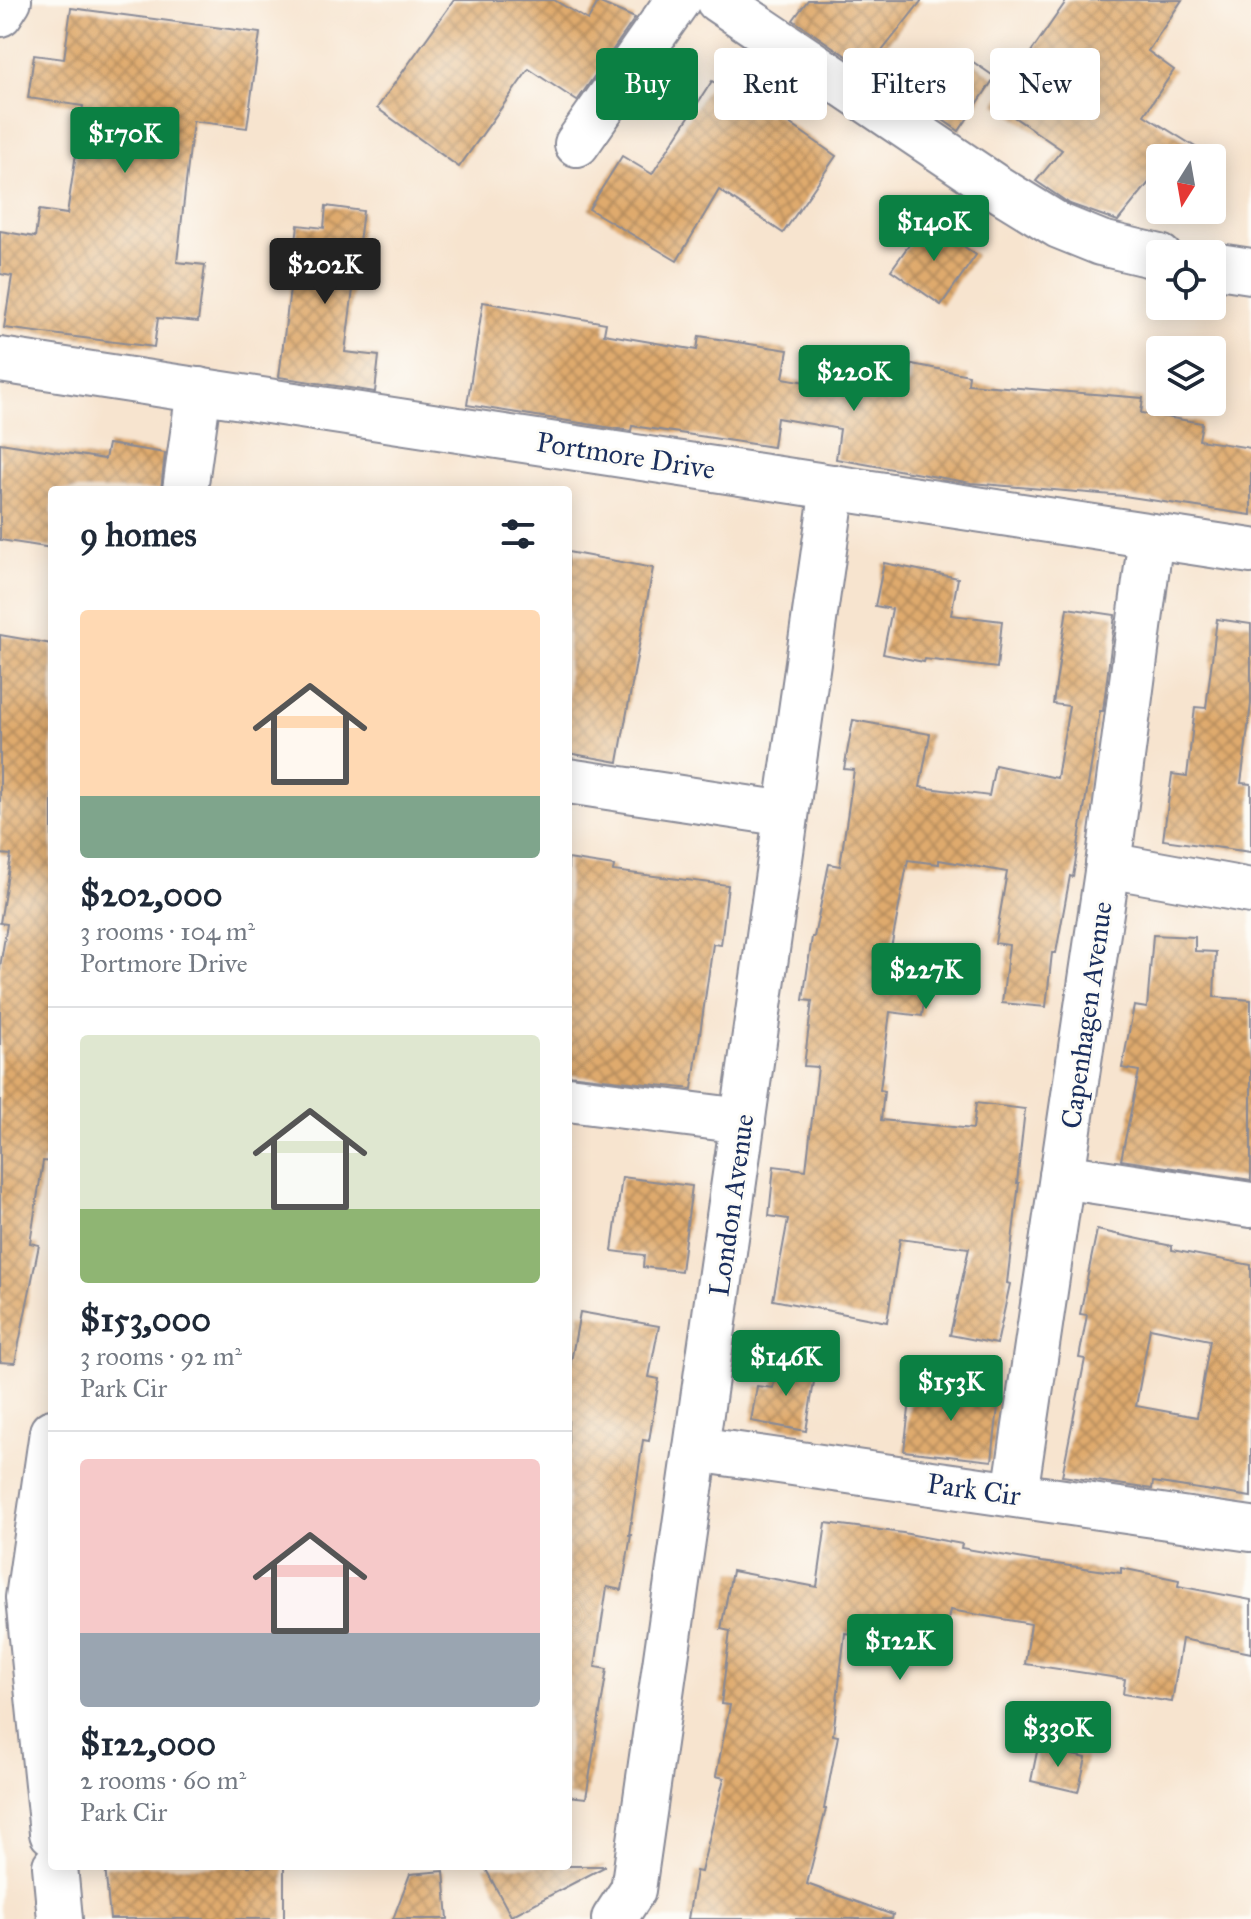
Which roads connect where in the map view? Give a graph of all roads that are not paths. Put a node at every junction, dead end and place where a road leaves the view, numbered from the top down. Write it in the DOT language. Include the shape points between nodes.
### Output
graph roads {
  1 [pos="9,0"];
  2 [pos="678,0"];
  3 [pos="743,7"];
  4 [pos="0,14"];
  5 [pos="577,144"];
  6 [pos="1146,254"];
  7 [pos="1226,267"];
  8 [pos="1251,271"];
  9 [pos="0,360"];
  10 [pos="199,390"];
  11 [pos="186,486"];
  12 [pos="833,487"];
  13 [pos="1151,536"];
  14 [pos="1251,551"];
  15 [pos="572,782"];
  16 [pos="786,814"];
  17 [pos="1108,865"];
  18 [pos="1251,891"];
  19 [pos="572,1100"];
  20 [pos="743,1121"];
  21 [pos="1062,1176"];
  22 [pos="1251,1205"];
  23 [pos="696,1449"];
  24 [pos="48,1460"];
  25 [pos="1015,1494"];
  26 [pos="1251,1529"];
  27 [pos="45,1677"];
  28 [pos="48,1744"];
  29 [pos="55,1870"];
  30 [pos="60,1919"];
  31 [pos="614,1919"];
  1 -- 4 [label="street"];
  2 -- 5 [label="street"];
  3 -- 6 [label="street" via="994,186 1059,226"];
  7 -- 8 [label="street"];
  9 -- 10 [label="street, Portmore Drive"];
  10 -- 11 [label="street"];
  10 -- 12 [label="street, Portmore Drive"];
  12 -- 13 [label="street, Portmore Drive"];
  12 -- 16 [label="street, London Avenue"];
  13 -- 14 [label="street, Portmore Drive"];
  13 -- 17 [label="street, Capenhagen Avenue"];
  15 -- 16 [label="street"];
  16 -- 20 [label="street, London Avenue"];
  17 -- 18 [label="street"];
  17 -- 21 [label="street, Capenhagen Avenue"];
  19 -- 20 [label="street"];
  20 -- 23 [label="street, London Avenue"];
  21 -- 22 [label="street"];
  21 -- 25 [label="street, Capenhagen Avenue"];
  23 -- 25 [label="street, Park Cir"];
  23 -- 31 [label="street, London Avenue" via="633,1890"];
  24 -- 27 [label="street" via="28,1598"];
  25 -- 26 [label="street, Park Cir"];
  27 -- 28 [label="street"];
  29 -- 30 [label="street"];
}
